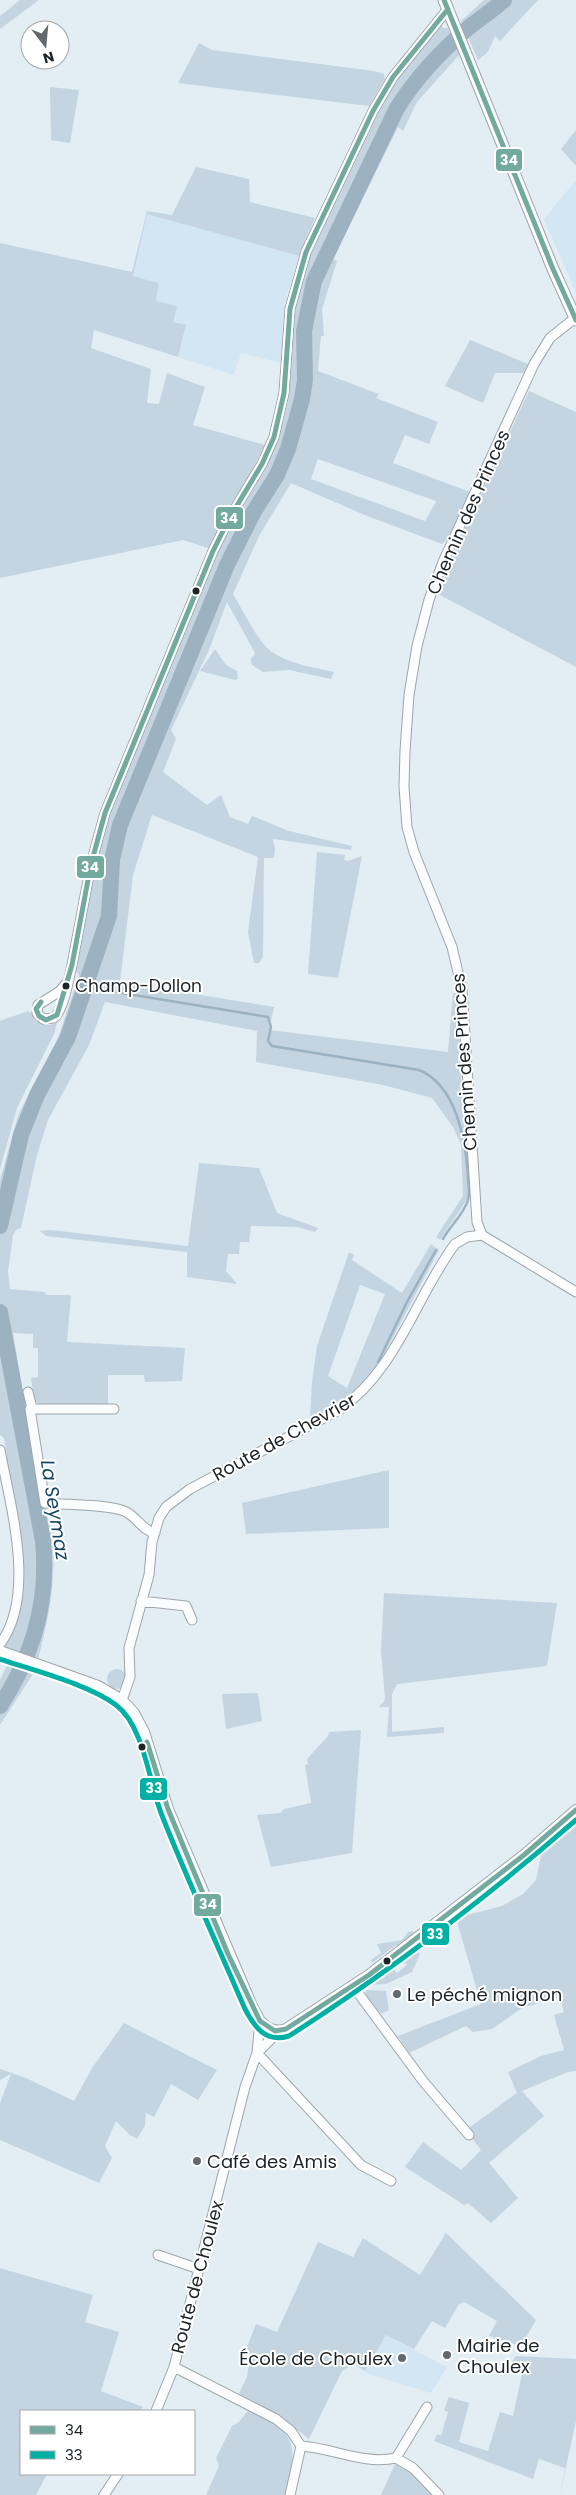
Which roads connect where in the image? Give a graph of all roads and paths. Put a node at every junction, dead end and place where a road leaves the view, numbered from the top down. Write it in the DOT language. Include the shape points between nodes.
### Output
graph roads {
  1 [pos="446,4"];
  2 [pos="575,319"];
  3 [pos="68,981"];
  4 [pos="482,1235"];
  5 [pos="576,1292"];
  6 [pos="28,1392"];
  7 [pos="32,1408"];
  8 [pos="114,1409"];
  9 [pos="0,1450"];
  10 [pos="155,1533"];
  11 [pos="141,1601"];
  12 [pos="192,1620"];
  13 [pos="0,1644"];
  14 [pos="0,1651"];
  15 [pos="122,1700"];
  16 [pos="576,1810"];
  17 [pos="353,1986"];
  18 [pos="260,2021"];
  19 [pos="275,2031"];
  20 [pos="257,2053"];
  21 [pos="468,2135"];
  22 [pos="391,2181"];
  23 [pos="158,2255"];
  24 [pos="199,2269"];
  25 [pos="174,2367"];
  26 [pos="427,2407"];
  27 [pos="156,2410"];
  28 [pos="301,2446"];
  29 [pos="396,2458"];
  30 [pos="117,2475"];
  31 [pos="104,2495"];
  32 [pos="290,2495"];
  33 [pos="439,2495"];
  1 -- 2 [label="main road"];
  1 -- 3 [label="street" via="403,62 373,111 306,252 290,308 285,386 274,437 213,552 105,813 94,849"];
  2 -- 4 [label="street, Chemin des Princes" via="550,338 534,364 443,562 417,646 409,695 404,810 414,852 443,922 458,969 465,1031 475,1212"];
  3 -- 3 [label="street" via="59,1012 54,1018 43,1019 37,1013 41,1002 60,991"];
  4 -- 5 [label="street"];
  4 -- 10 [label="street, Route de Chevrier" via="462,1239 455,1244 389,1358 365,1390 339,1410 177,1497 159,1518"];
  6 -- 7 [label="street"];
  7 -- 8 [label="street"];
  7 -- 10 [label="street" via="29,1412 45,1503 122,1510 147,1531"];
  9 -- 13 [label="street" via="15,1532 18,1572 11,1623"];
  10 -- 11 [label="street, Route de Chevrier"];
  11 -- 12 [label="street" via="186,1606"];
  11 -- 15 [label="street, Route de Chevrier" via="129,1648 130,1677"];
  14 -- 15 [label="street" via="98,1686"];
  15 -- 18 [label="street" via="141,1725 168,1809 231,1962"];
  16 -- 17 [label="street" via="524,1855"];
  17 -- 19 [label="street"];
  17 -- 21 [label="street" via="423,2081"];
  18 -- 19 [label="street"];
  18 -- 20 [label="street, Route de Choulex"];
  19 -- 20 [label="street"];
  20 -- 22 [label="street" via="362,2165"];
  20 -- 24 [label="street, Route de Choulex" via="245,2087"];
  23 -- 24 [label="street"];
  24 -- 25 [label="street, Route de Choulex"];
  25 -- 27 [label="street"];
  25 -- 28 [label="street, Route de Choulex" via="276,2419 291,2431"];
  26 -- 29 [label="street"];
  28 -- 29 [label="street" via="361,2458"];
  28 -- 32 [label="street"];
  29 -- 33 [label="street" via="413,2468"];
  30 -- 31 [label="street"];
}
